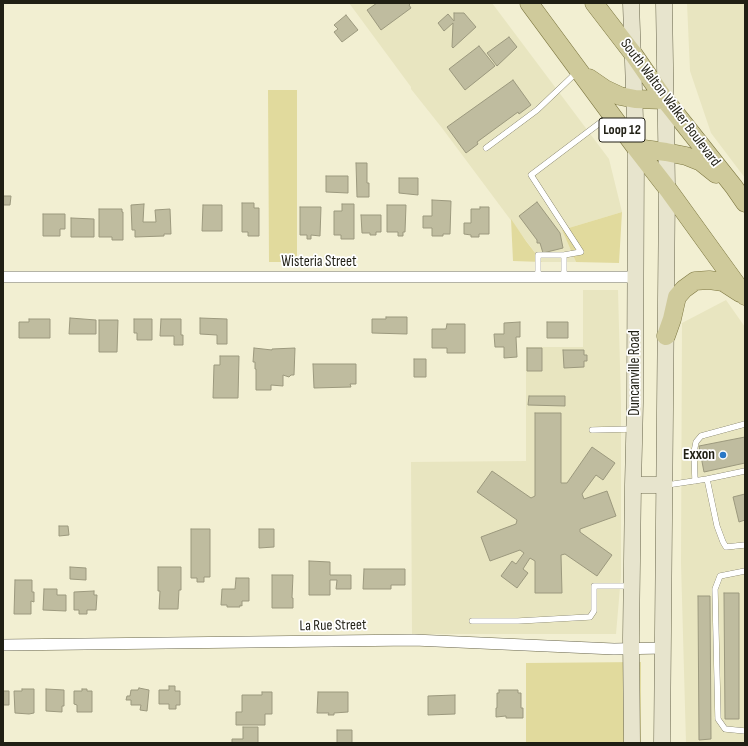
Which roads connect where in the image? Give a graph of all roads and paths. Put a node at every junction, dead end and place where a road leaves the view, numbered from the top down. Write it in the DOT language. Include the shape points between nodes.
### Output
graph roads {
  1 [pos="529,3"];
  2 [pos="594,3"];
  3 [pos="631,3"];
  4 [pos="664,3"];
  5 [pos="634,55"];
  6 [pos="579,70"];
  7 [pos="635,99"];
  8 [pos="665,100"];
  9 [pos="611,114"];
  10 [pos="486,148"];
  11 [pos="636,148"];
  12 [pos="666,152"];
  13 [pos="734,187"];
  14 [pos="667,188"];
  15 [pos="745,203"];
  16 [pos="564,254"];
  17 [pos="3,277"];
  18 [pos="538,278"];
  19 [pos="564,278"];
  20 [pos="635,278"];
  21 [pos="744,296"];
  22 [pos="666,336"];
  23 [pos="745,424"];
  24 [pos="634,429"];
  25 [pos="592,430"];
  26 [pos="745,471"];
  27 [pos="706,479"];
  28 [pos="695,481"];
  29 [pos="633,485"];
  30 [pos="664,485"];
  31 [pos="745,545"];
  32 [pos="745,571"];
  33 [pos="632,586"];
  34 [pos="472,621"];
  35 [pos="3,645"];
  36 [pos="664,648"];
  37 [pos="631,649"];
  38 [pos="745,730"];
  39 [pos="632,743"];
  40 [pos="662,743"];
  1 -- 6 [label="main road, Loop 12"];
  2 -- 5 [label="main road, South Walton Walker Boulevard"];
  3 -- 5 [label="main road, Duncanville Road"];
  4 -- 8 [label="main road, Duncanville Road"];
  5 -- 7 [label="main road, Duncanville Road"];
  5 -- 8 [label="main road, South Walton Walker Boulevard"];
  6 -- 7 [label="main road" via="605,89"];
  6 -- 9 [label="main road, Loop 12"];
  6 -- 10 [label="lane" via="537,110"];
  7 -- 8 [label="main road"];
  7 -- 11 [label="main road, Duncanville Road"];
  8 -- 12 [label="main road, Duncanville Road"];
  8 -- 13 [label="main road, South Walton Walker Boulevard"];
  9 -- 11 [label="main road, Loop 12"];
  9 -- 16 [label="lane" via="531,175 581,252"];
  11 -- 12 [label="main road"];
  11 -- 14 [label="main road, Loop 12"];
  11 -- 20 [label="main road, Duncanville Road"];
  12 -- 13 [label="main road" via="700,162"];
  12 -- 14 [label="main road, Duncanville Road"];
  13 -- 15 [label="main road, South Walton Walker Boulevard"];
  14 -- 21 [label="main road, Loop 12"];
  14 -- 22 [label="main road, Duncanville Road"];
  16 -- 18 [label="lane" via="538,255"];
  16 -- 19 [label="lane"];
  17 -- 18 [label="street, Wisteria Street"];
  18 -- 19 [label="street, Wisteria Street"];
  19 -- 20 [label="street, Wisteria Street"];
  20 -- 24 [label="main road, Duncanville Road"];
  21 -- 22 [label="main road" via="723,282 694,281 684,288 677,298"];
  22 -- 30 [label="main road, Duncanville Road"];
  23 -- 28 [label="lane" via="701,436 696,442 694,452"];
  24 -- 25 [label="lane"];
  24 -- 29 [label="main road, Duncanville Road"];
  26 -- 27 [label="lane"];
  27 -- 28 [label="lane"];
  27 -- 31 [label="lane" via="723,542 726,547"];
  28 -- 30 [label="lane"];
  29 -- 30 [label="main road"];
  29 -- 33 [label="main road, Duncanville Road"];
  30 -- 36 [label="main road, Duncanville Road"];
  32 -- 38 [label="lane" via="720,576 715,589 718,719 725,729"];
  33 -- 34 [label="lane" via="594,586 594,612 590,617"];
  33 -- 37 [label="main road, Duncanville Road"];
  35 -- 37 [label="street, La Rue Street" via="414,640"];
  36 -- 37 [label="street, La Rue Street"];
  36 -- 40 [label="main road, Duncanville Road"];
  37 -- 39 [label="main road, Duncanville Road"];
}
